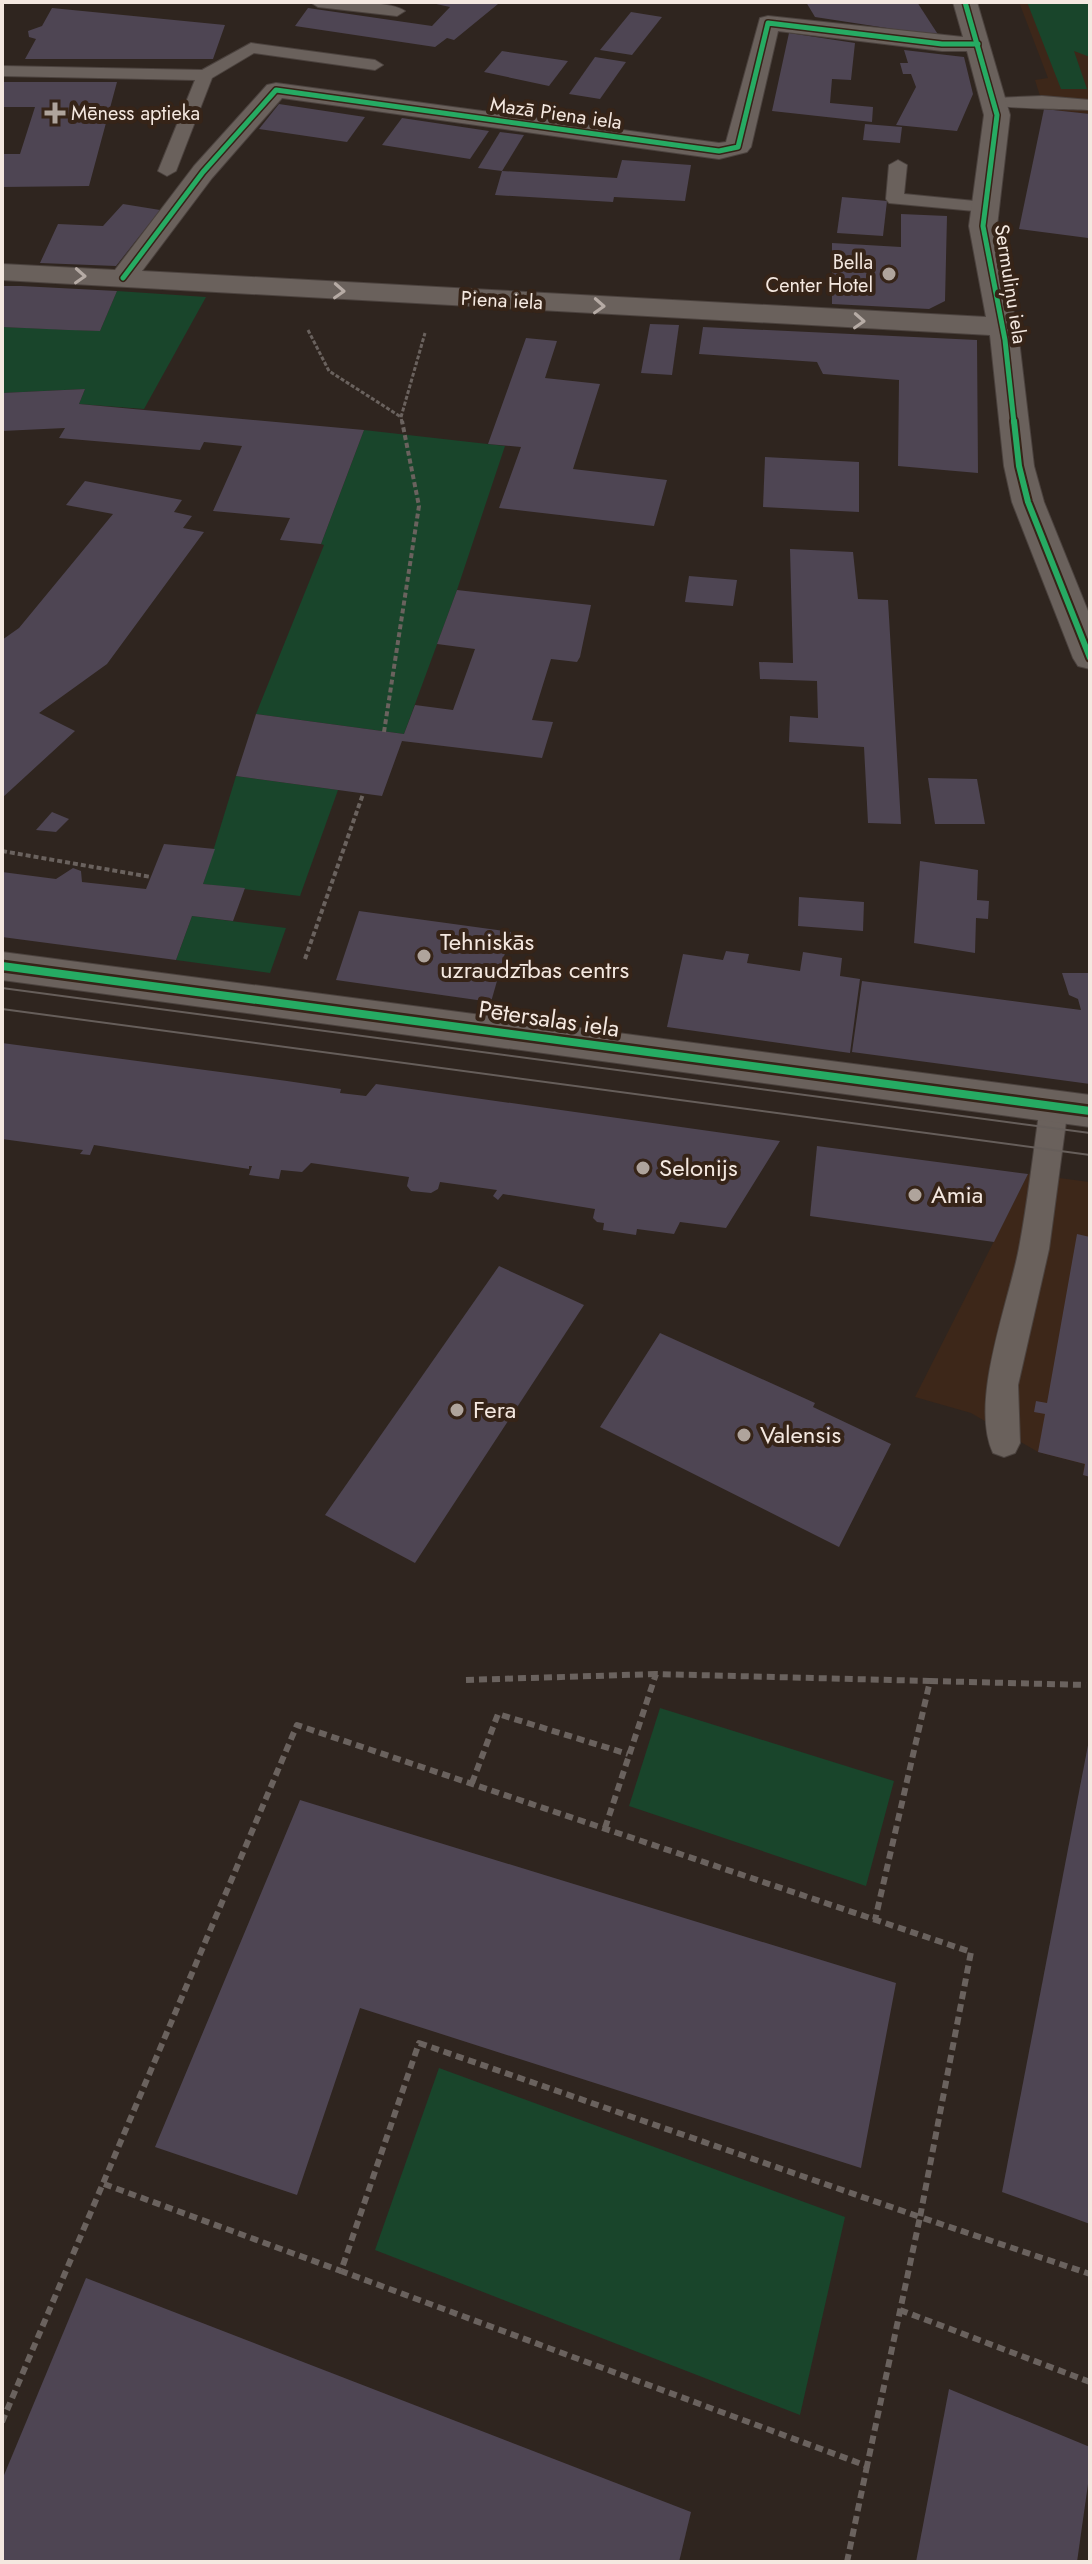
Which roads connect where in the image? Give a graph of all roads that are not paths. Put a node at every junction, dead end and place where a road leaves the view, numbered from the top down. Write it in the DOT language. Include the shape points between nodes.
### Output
graph roads {
  1 [pos="318,2"];
  2 [pos="965,2"];
  3 [pos="397,11"];
  4 [pos="978,44"];
  5 [pos="375,65"];
  6 [pos="2,71"];
  7 [pos="205,75"];
  8 [pos="995,103"];
  9 [pos="1090,105"];
  10 [pos="898,165"];
  11 [pos="167,171"];
  12 [pos="985,207"];
  13 [pos="2,272"];
  14 [pos="123,278"];
  15 [pos="1003,327"];
  16 [pos="1090,658"];
  17 [pos="2,966"];
  18 [pos="1072,1109"];
  19 [pos="1004,1443"];
  1 -- 3 [label="lane"];
  2 -- 4 [label="street, Sermuliņu iela"];
  4 -- 8 [label="street, Sermuliņu iela"];
  4 -- 14 [label="street, Mazā Piena iela" via="768,23 738,147 719,151 276,90 203,172"];
  5 -- 7 [label="lane" via="251,48"];
  6 -- 7 [label="lane"];
  7 -- 11 [label="lane"];
  8 -- 9 [label="lane"];
  8 -- 12 [label="street, Sermuliņu iela"];
  10 -- 12 [label="lane" via="895,199"];
  12 -- 15 [label="street, Sermuliņu iela" via="983,226"];
  13 -- 14 [label="street, Piena iela, one-way"];
  14 -- 15 [label="street, Piena iela, one-way" via="166,288"];
  15 -- 16 [label="street, Sermuliņu iela" via="1028,502"];
  17 -- 18 [label="street, Pētersalas iela"];
  18 -- 19 [label="lane" via="1002,1385"];
}
